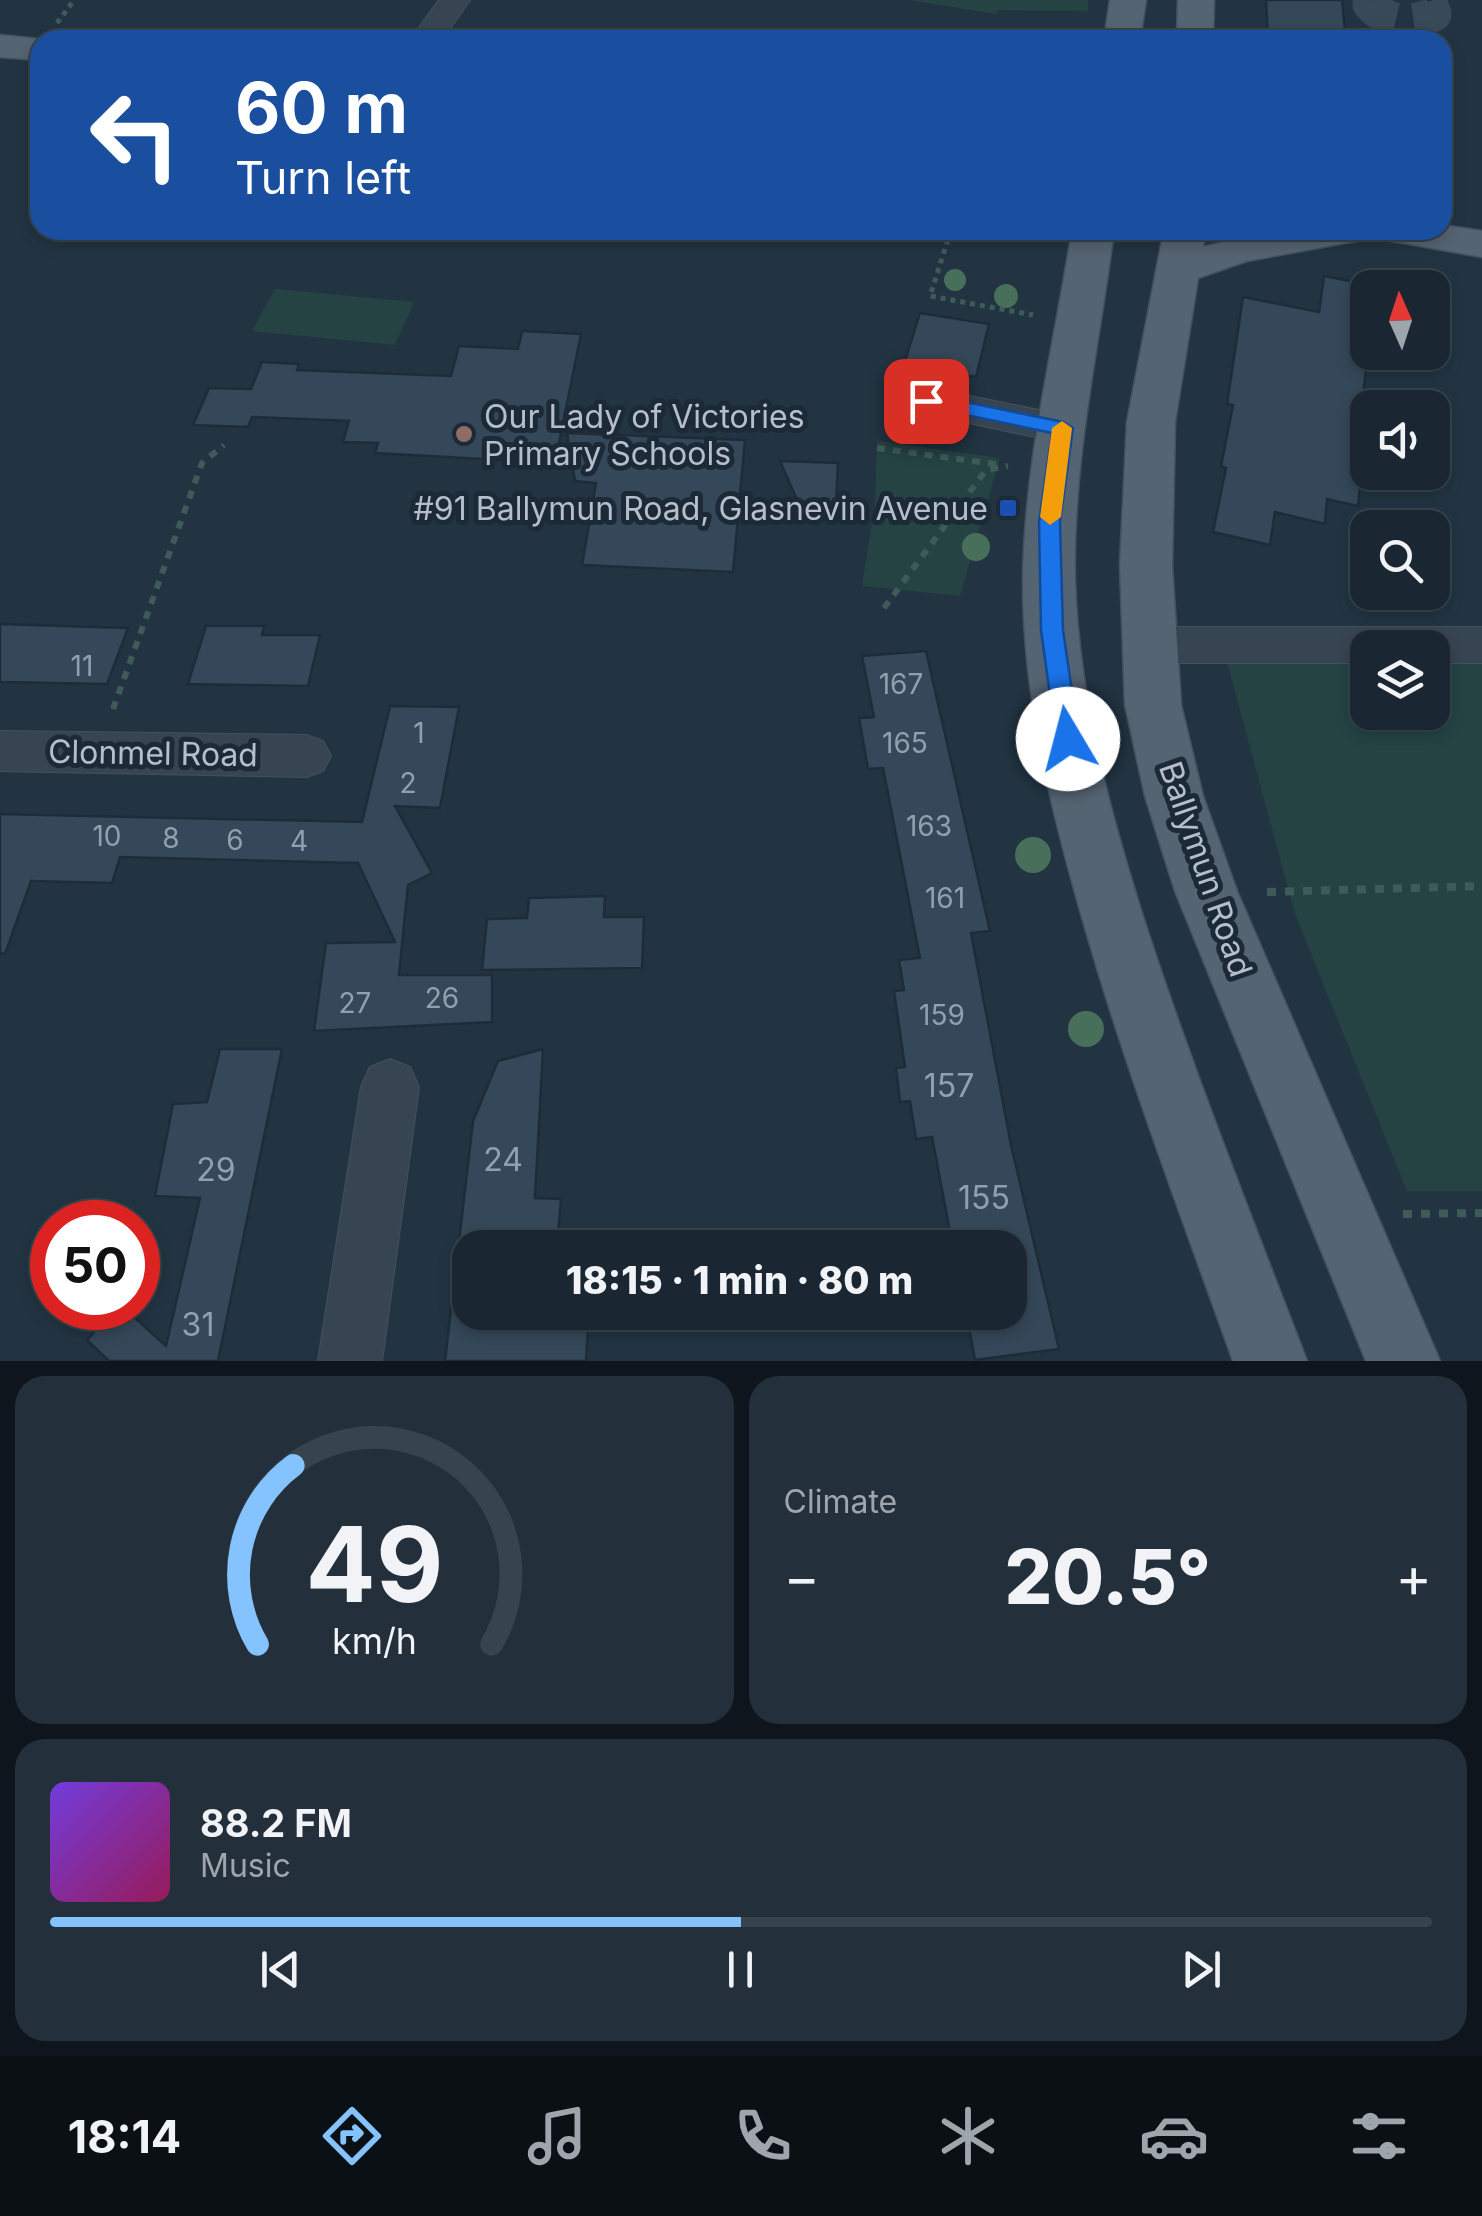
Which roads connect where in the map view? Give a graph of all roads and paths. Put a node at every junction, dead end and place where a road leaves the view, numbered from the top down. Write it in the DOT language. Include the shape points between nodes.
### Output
graph roads {
  1 [pos="74,0"];
  2 [pos="456,0"];
  3 [pos="1128,0"];
  4 [pos="1196,0"];
  5 [pos="53,30"];
  6 [pos="434,30"];
  7 [pos="1124,30"];
  8 [pos="1195,30"];
  9 [pos="30,41"];
  10 [pos="0,46"];
  11 [pos="1452,238"];
  12 [pos="948,240"];
  13 [pos="1091,240"];
  14 [pos="1292,240"];
  15 [pos="1482,244"];
  16 [pos="1182,250"];
  17 [pos="1040,317"];
  18 [pos="926,401"];
  19 [pos="1063,428"];
  20 [pos="224,445"];
  21 [pos="877,448"];
  22 [pos="884,608"];
  23 [pos="1148,645"];
  24 [pos="1482,645"];
  25 [pos="111,716"];
  26 [pos="0,751"];
  27 [pos="306,756"];
  28 [pos="1482,886"];
  29 [pos="1267,892"];
  30 [pos="390,1088"];
  31 [pos="1482,1213"];
  32 [pos="1403,1214"];
  33 [pos="350,1361"];
  34 [pos="1270,1361"];
  35 [pos="1403,1361"];
  1 -- 5 [label="path"];
  2 -- 6 [label="street"];
  3 -- 7 [label="main road"];
  4 -- 8 [label="main road"];
  9 -- 10 [label="main road"];
  11 -- 15 [label="main road"];
  12 -- 17 [label="path" via="930,296"];
  13 -- 19 [label="main road"];
  14 -- 16 [label="main road"];
  16 -- 23 [label="main road, Ballymun Road" via="1151,422"];
  18 -- 19 [label="street"];
  19 -- 34 [label="main road" via="1050,522 1051,609 1072,757 1101,886"];
  20 -- 25 [label="path" via="202,464"];
  21 -- 22 [label="path" via="1008,466 986,470"];
  23 -- 24 [label="street"];
  23 -- 35 [label="main road, Ballymun Road" via="1153,704 1174,796 1206,890"];
  26 -- 27 [label="street, Clonmel Road"];
  28 -- 29 [label="path"];
  30 -- 33 [label="street"];
  31 -- 32 [label="path"];
}
